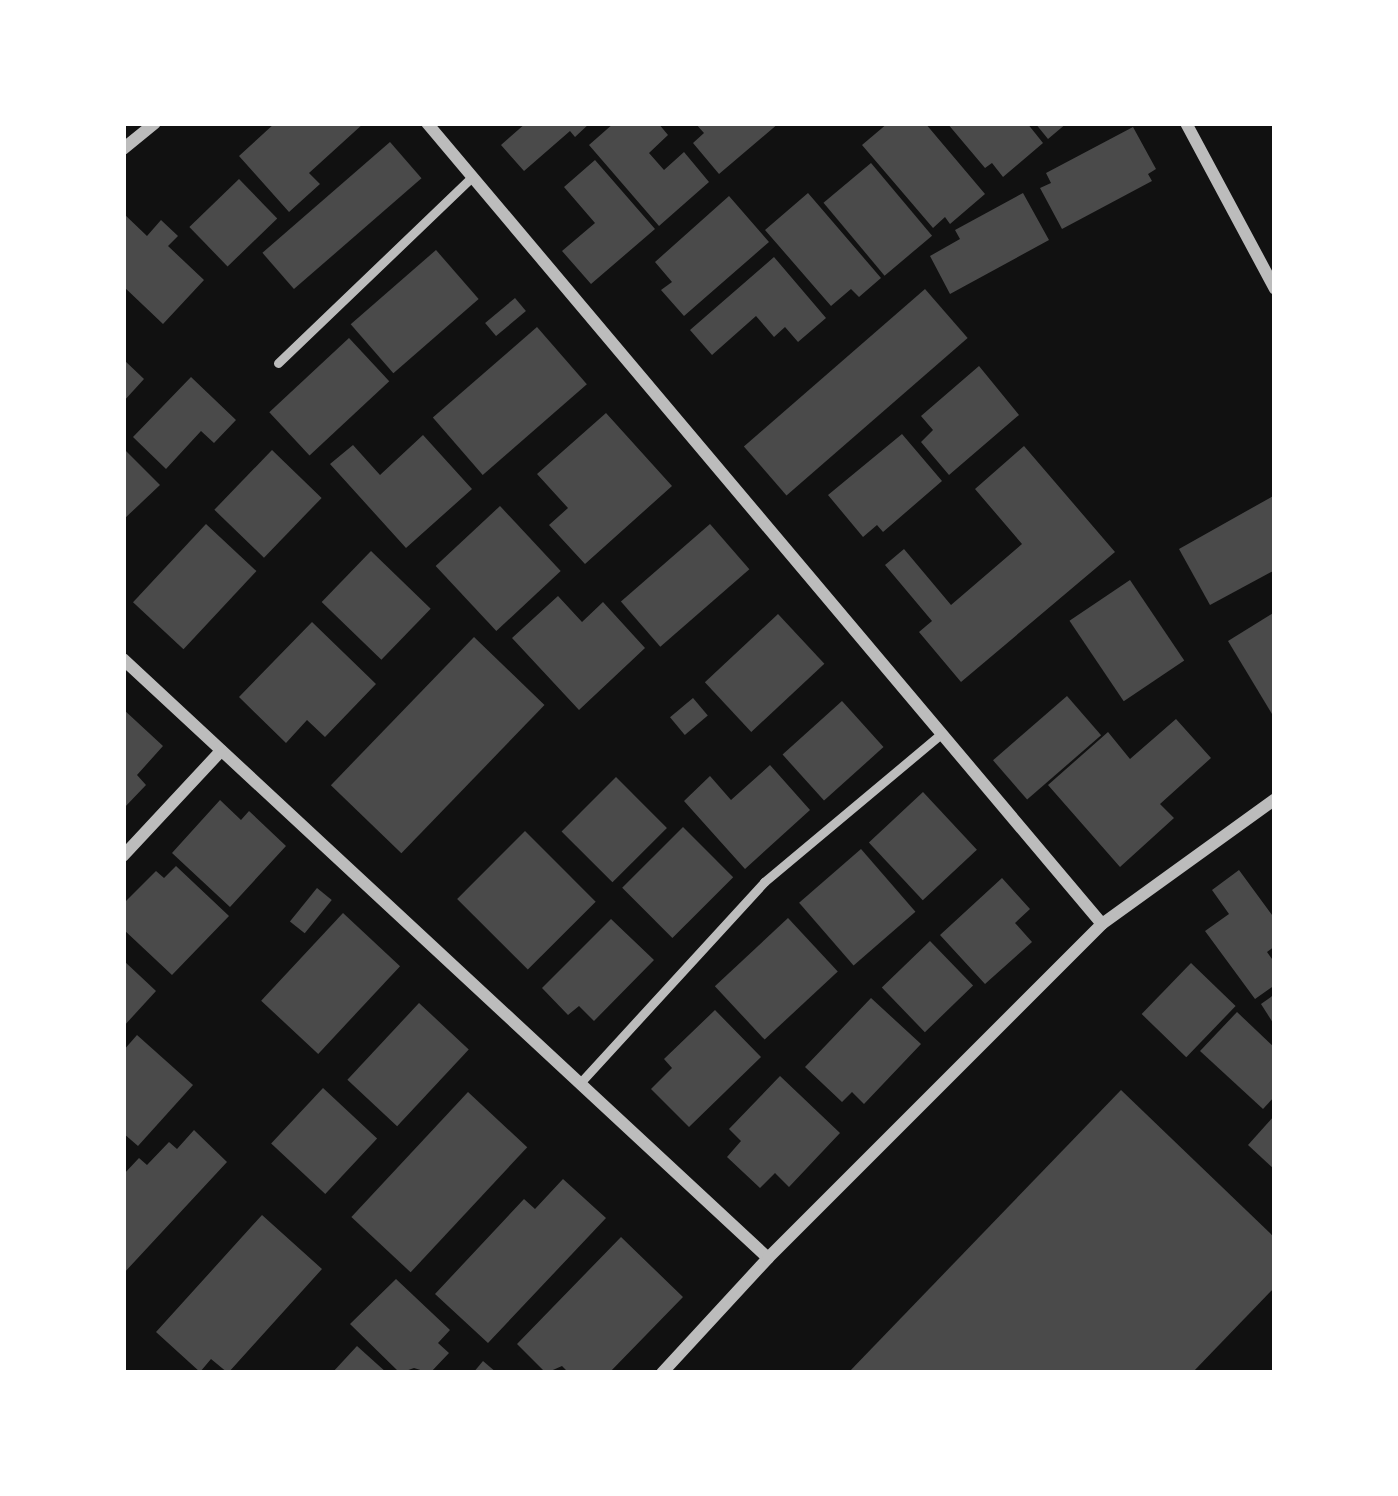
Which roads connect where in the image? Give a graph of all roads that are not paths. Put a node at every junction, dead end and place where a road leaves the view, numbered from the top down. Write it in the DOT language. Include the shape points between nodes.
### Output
graph roads {
  1 [pos="155,123"];
  2 [pos="427,123"];
  3 [pos="1186,123"];
  4 [pos="123,148"];
  5 [pos="472,177"];
  6 [pos="1275,289"];
  7 [pos="278,363"];
  8 [pos="123,659"];
  9 [pos="941,734"];
  10 [pos="221,752"];
  11 [pos="1275,799"];
  12 [pos="123,856"];
  13 [pos="1102,924"];
  14 [pos="580,1083"];
  15 [pos="768,1258"];
  16 [pos="662,1373"];
  1 -- 4 [label="street"];
  2 -- 5 [label="street"];
  3 -- 6 [label="street"];
  5 -- 7 [label="lane"];
  5 -- 9 [label="street"];
  8 -- 10 [label="street"];
  9 -- 13 [label="street"];
  9 -- 14 [label="lane" via="764,882"];
  10 -- 12 [label="street"];
  10 -- 14 [label="street"];
  11 -- 13 [label="street"];
  13 -- 15 [label="street"];
  14 -- 15 [label="street"];
  15 -- 16 [label="street"];
}
